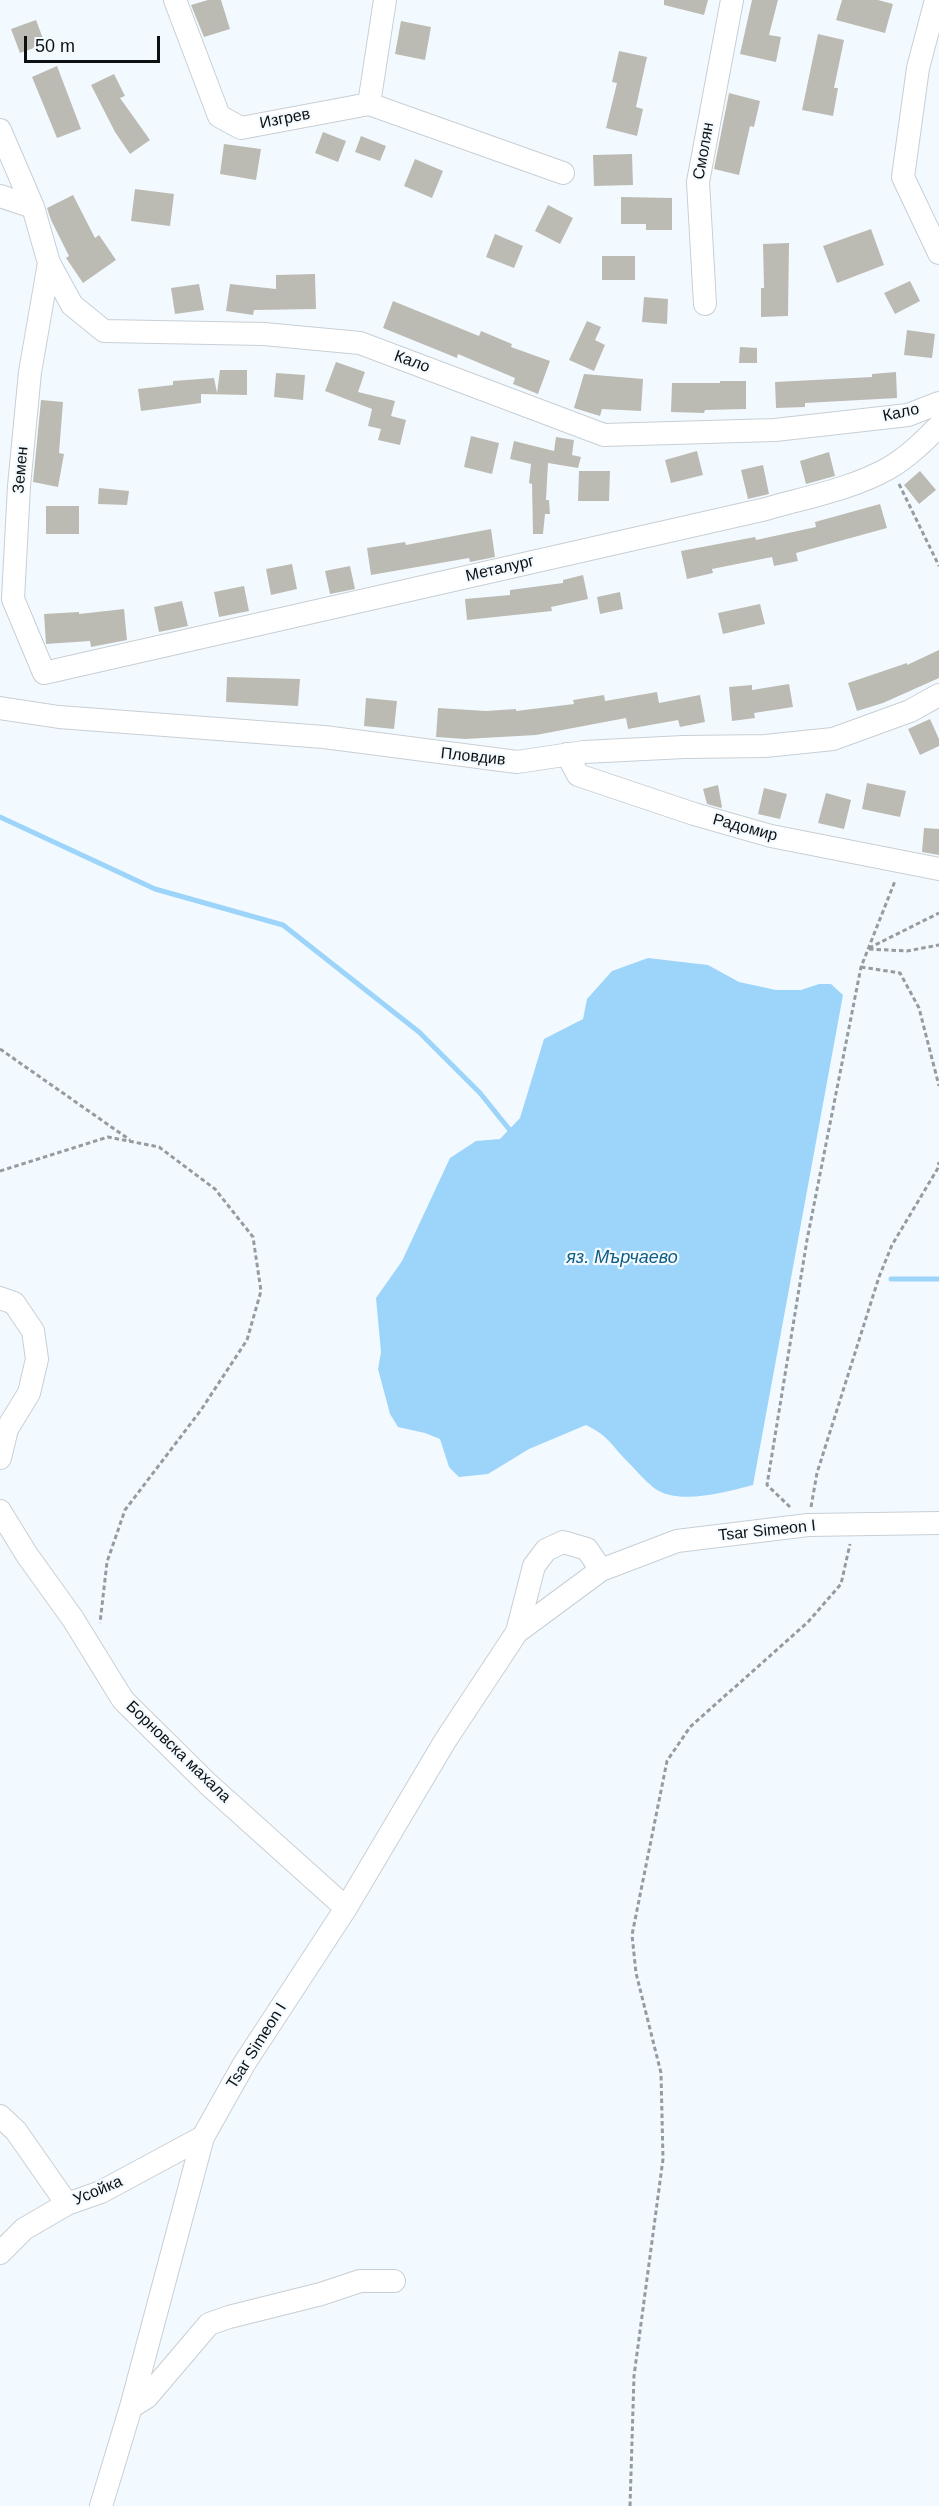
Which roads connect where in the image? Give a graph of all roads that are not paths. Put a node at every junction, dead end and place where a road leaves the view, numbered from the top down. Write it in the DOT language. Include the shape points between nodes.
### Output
graph roads {
  1 [pos="175,0"];
  2 [pos="385,0"];
  3 [pos="732,0"];
  4 [pos="936,0"];
  5 [pos="369,104"];
  6 [pos="0,130"];
  7 [pos="563,173"];
  8 [pos="0,196"];
  9 [pos="33,207"];
  10 [pos="939,253"];
  11 [pos="49,263"];
  12 [pos="705,304"];
  13 [pos="939,403"];
  14 [pos="939,426"];
  15 [pos="44,673"];
  16 [pos="939,695"];
  17 [pos="0,708"];
  18 [pos="567,754"];
  19 [pos="939,869"];
  20 [pos="0,1298"];
  21 [pos="0,1458"];
  22 [pos="0,1511"];
  23 [pos="939,1523"];
  24 [pos="601,1570"];
  25 [pos="518,1632"];
  26 [pos="346,1908"];
  27 [pos="0,2115"];
  28 [pos="203,2138"];
  29 [pos="67,2204"];
  30 [pos="0,2253"];
  31 [pos="394,2281"];
  32 [pos="131,2407"];
  33 [pos="101,2506"];
  1 -- 5 [label="street, Изгрев" via="219,116 241,128"];
  2 -- 5 [label="street"];
  3 -- 12 [label="street, Смолян" via="698,182"];
  4 -- 10 [label="street" via="918,68 903,177"];
  5 -- 7 [label="street"];
  6 -- 9 [label="street, Кало"];
  8 -- 9 [label="street"];
  9 -- 11 [label="street, Кало"];
  11 -- 13 [label="street, Кало" via="72,305 104,331 264,334 360,343 604,435 775,430 908,415"];
  11 -- 15 [label="street, Земен" via="30,372 13,599"];
  14 -- 15 [label="street, Металург" via="891,467 865,479 766,509"];
  16 -- 18 [label="street, Пловдив" via="910,711 833,739 765,746"];
  17 -- 18 [label="street, Пловдив" via="59,717 324,737 517,762"];
  18 -- 19 [label="street, Радомир" via="578,775 694,814 771,836"];
  20 -- 21 [label="street" via="14,1303 33,1331 37,1359 29,1393 7,1429"];
  22 -- 26 [label="street, Борновска махала" via="123,1700 208,1784"];
  23 -- 24 [label="street, Tsar Simeon I" via="808,1525 677,1541"];
  24 -- 25 [label="street, Tsar Simeon I"];
  24 -- 25 [label="street" via="587,1549 563,1542 546,1550 534,1566"];
  25 -- 26 [label="street, Tsar Simeon I" via="445,1741"];
  26 -- 28 [label="street, Tsar Simeon I" via="244,2064"];
  27 -- 29 [label="street" via="16,2130"];
  28 -- 29 [label="street, Усойка" via="101,2192"];
  28 -- 32 [label="street, Tsar Simeon I"];
  29 -- 30 [label="street, Усойка" via="24,2229"];
  31 -- 32 [label="street" via="360,2280 209,2324 147,2397"];
  32 -- 33 [label="street, Tsar Simeon I"];
}
